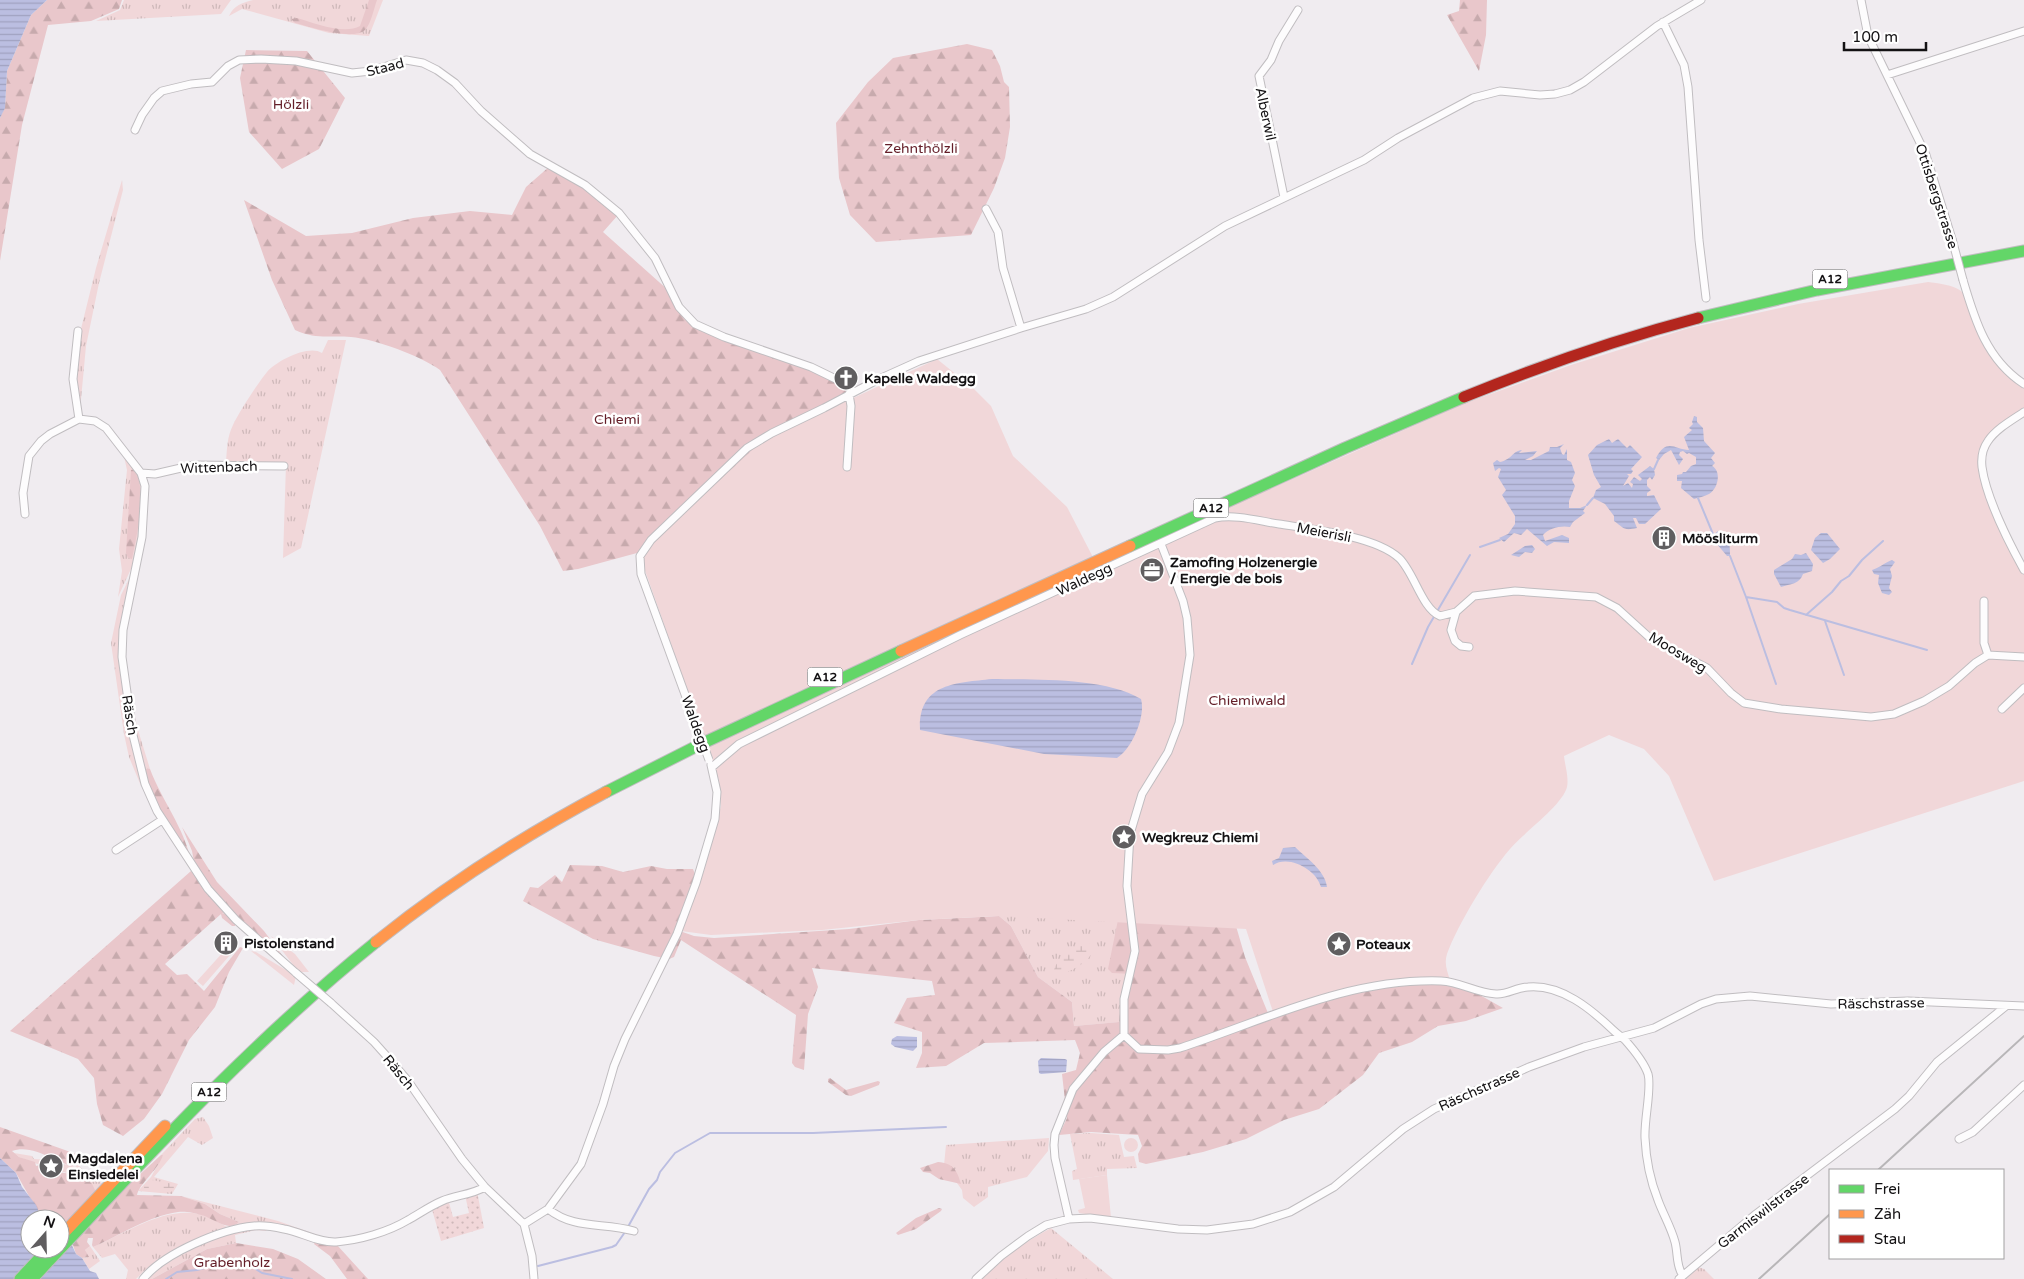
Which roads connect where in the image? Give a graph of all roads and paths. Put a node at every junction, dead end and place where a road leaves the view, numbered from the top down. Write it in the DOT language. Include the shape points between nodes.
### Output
graph roads {
  1 [pos="1701,0"];
  2 [pos="1861,0"];
  3 [pos="1298,10"];
  4 [pos="1662,22"];
  5 [pos="2024,31"];
  6 [pos="1888,75"];
  7 [pos="135,130"];
  8 [pos="1284,198"];
  9 [pos="986,209"];
  10 [pos="2024,244"];
  11 [pos="2024,251"];
  12 [pos="1706,298"];
  13 [pos="1021,328"];
  14 [pos="78,331"];
  15 [pos="2024,384"];
  16 [pos="851,393"];
  17 [pos="2024,412"];
  18 [pos="78,419"];
  19 [pos="284,466"];
  20 [pos="847,468"];
  21 [pos="141,473"];
  22 [pos="155,474"];
  23 [pos="145,486"];
  24 [pos="25,514"];
  25 [pos="1161,544"];
  26 [pos="2024,570"];
  27 [pos="1984,601"];
  28 [pos="1456,612"];
  29 [pos="1440,616"];
  30 [pos="1451,630"];
  31 [pos="1469,647"];
  32 [pos="1988,655"];
  33 [pos="2024,657"];
  34 [pos="2024,688"];
  35 [pos="2002,709"];
  36 [pos="712,768"];
  37 [pos="162,820"];
  38 [pos="116,850"];
  39 [pos="2006,1006"];
  40 [pos="2024,1006"];
  41 [pos="1124,1034"];
  42 [pos="1621,1036"];
  43 [pos="2024,1085"];
  44 [pos="1959,1139"];
  45 [pos="484,1187"];
  46 [pos="112,1188"];
  47 [pos="548,1208"];
  48 [pos="1069,1219"];
  49 [pos="524,1224"];
  50 [pos="70,1228"];
  51 [pos="634,1231"];
  52 [pos="39,1259"];
  53 [pos="1681,1277"];
  54 [pos="20,1279"];
  55 [pos="32,1279"];
  56 [pos="143,1279"];
  57 [pos="534,1279"];
  58 [pos="976,1279"];
  1 -- 4 [label="street, Waldegg"];
  2 -- 6 [label="street, Ottisbergstrasse" via="1868,36"];
  3 -- 8 [label="street, Alberwil" via="1259,76"];
  4 -- 8 [label="street, Waldegg" via="1570,90 1540,95 1500,91 1473,98 1364,160"];
  4 -- 12 [label="street" via="1681,59 1688,87"];
  5 -- 6 [label="street"];
  6 -- 15 [label="street, Ottisbergstrasse, bridge" via="1926,156 1974,317 1985,343 2004,368"];
  7 -- 16 [label="street, Staad" via="142,115 162,91 212,82 233,62 248,59 296,60 352,73 371,71 406,60 418,61 446,76 530,154 597,194 627,221 655,258 679,307 695,324 724,338 837,379"];
  8 -- 13 [label="street, Waldegg" via="1225,226 1113,297 1086,309"];
  9 -- 13 [label="street" via="998,232 1003,268"];
  10 -- 46 [label="highway, A12" via="1841,277 1734,301 1632,328 1526,364 1307,455 673,748 508,840 370,937 250,1040"];
  11 -- 46 [label="highway, A12" via="1842,285 1726,311 1622,340 1501,382 1310,463 664,762 512,847 430,902 368,949 249,1052"];
  13 -- 16 [label="street, Waldegg" via="919,362"];
  14 -- 18 [label="street" via="73,380"];
  16 -- 20 [label="street"];
  16 -- 36 [label="street, Waldegg, bridge" via="747,448 642,551 639,560 641,574"];
  17 -- 26 [label="street" via="1993,435 1984,449 1982,468 1994,506"];
  18 -- 21 [label="street" via="95,421 106,428"];
  18 -- 24 [label="street" via="50,434 29,456 23,493"];
  19 -- 22 [label="street, Wittenbach" via="194,464"];
  21 -- 22 [label="street, Wittenbach"];
  21 -- 23 [label="street"];
  22 -- 23 [label="street"];
  23 -- 37 [label="street, Räsch" via="142,537 122,645 126,693 139,766"];
  25 -- 29 [label="street, Meierisli" via="1208,521 1228,517 1358,539 1400,558 1432,612"];
  25 -- 36 [label="street, Waldegg" via="960,635 739,744"];
  25 -- 41 [label="street" via="1184,601 1190,655 1179,723 1168,752 1142,794 1130,834 1127,886 1136,951 1124,999"];
  27 -- 32 [label="street" via="1984,643"];
  28 -- 29 [label="street"];
  28 -- 30 [label="street"];
  28 -- 32 [label="street, Moosweg" via="1474,596 1491,592 1596,597 1617,608 1650,638 1707,668 1744,703 1858,716 1882,716 1910,708 1936,695"];
  29 -- 30 [label="street"];
  30 -- 31 [label="street" via="1455,641"];
  32 -- 33 [label="street"];
  34 -- 35 [label="street"];
  36 -- 47 [label="street" via="717,792 716,810 688,905 624,1039 581,1164"];
  37 -- 38 [label="street"];
  37 -- 45 [label="street, Räsch, bridge" via="190,864 236,920 374,1042 391,1061"];
  39 -- 40 [label="street, Räschstrasse"];
  39 -- 42 [label="street, Räschstrasse" via="1908,1001 1830,1004 1740,996 1708,1002 1659,1026"];
  39 -- 53 [label="street, Garmiswilstrasse" via="1937,1062 1895,1109 1756,1214"];
  41 -- 42 [label="street" via="1139,1049 1180,1048 1346,991 1428,981 1456,983 1480,993 1498,995 1528,986 1568,995"];
  41 -- 48 [label="street" via="1073,1089 1055,1134 1055,1158"];
  42 -- 48 [label="street, Räschstrasse" via="1529,1067 1434,1109 1403,1128 1334,1187 1273,1218 1207,1230 1090,1218"];
  42 -- 53 [label="street" via="1649,1077 1645,1123 1649,1169 1657,1199 1674,1237"];
  43 -- 44 [label="street" via="1973,1132"];
  45 -- 49 [label="street, Räsch"];
  45 -- 56 [label="street" via="443,1200 390,1228 356,1238 328,1241 284,1229 251,1226 196,1243 170,1256"];
  46 -- 50 [label="highway, A12"];
  46 -- 55 [label="highway, A12"];
  47 -- 49 [label="street"];
  47 -- 51 [label="street" via="567,1221"];
  48 -- 58 [label="street, Räschstrasse" via="1046,1225 1028,1236"];
  49 -- 57 [label="street"];
  52 -- 54 [label="highway"];
}
